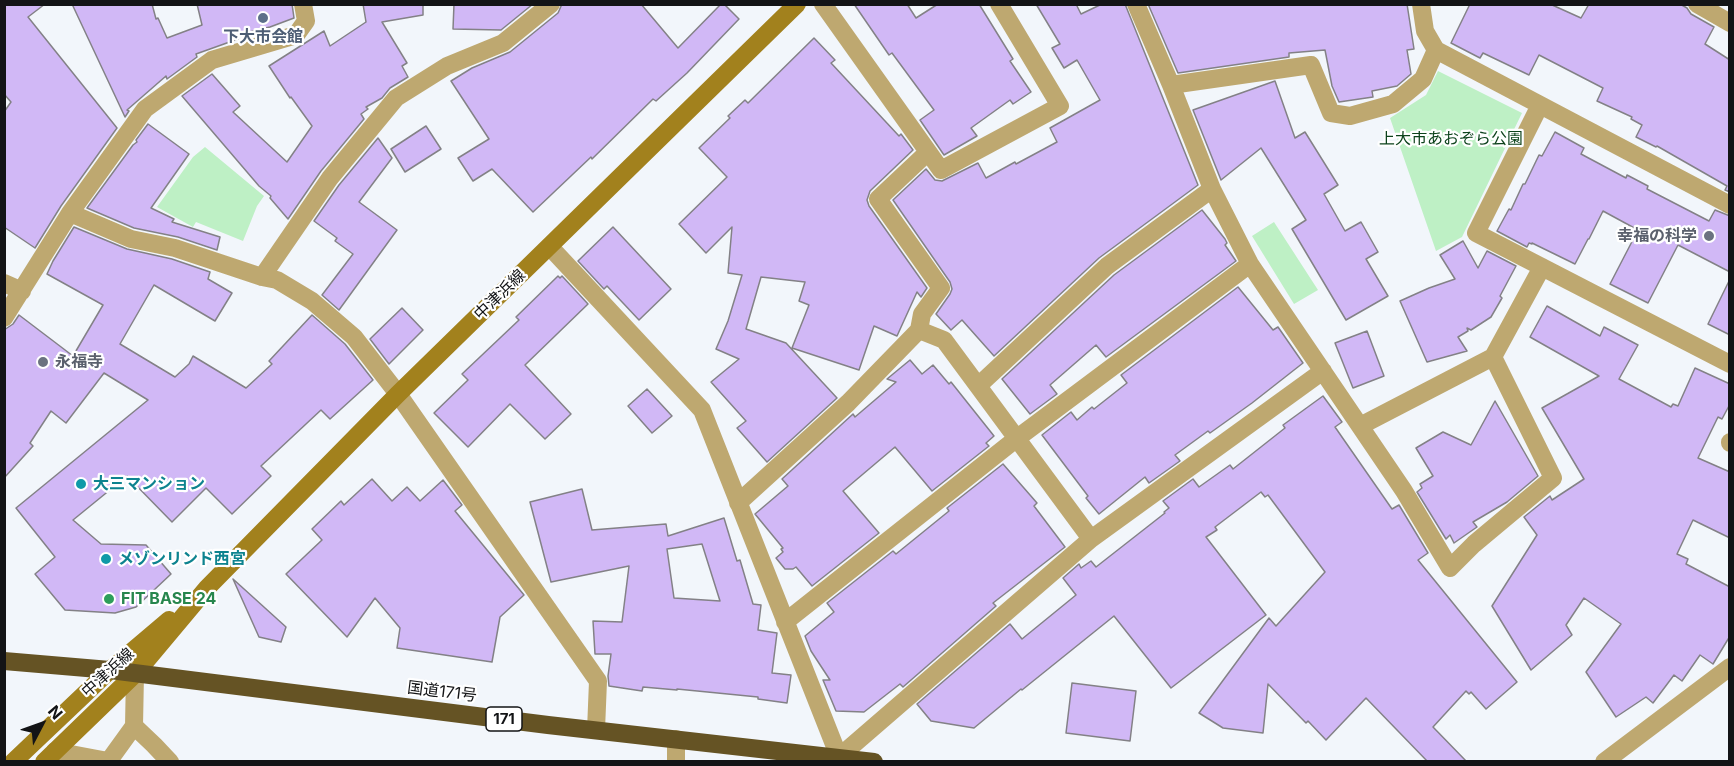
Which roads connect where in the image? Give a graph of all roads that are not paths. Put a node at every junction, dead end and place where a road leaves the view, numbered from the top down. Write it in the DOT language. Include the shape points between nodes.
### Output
graph roads {
  1 [pos="303,4"];
  2 [pos="551,4"];
  3 [pos="797,4"];
  4 [pos="823,4"];
  5 [pos="999,4"];
  6 [pos="1136,4"];
  7 [pos="1421,4"];
  8 [pos="1697,4"];
  9 [pos="1730,23"];
  10 [pos="1436,50"];
  11 [pos="1171,85"];
  12 [pos="1540,105"];
  13 [pos="928,152"];
  14 [pos="1212,189"];
  15 [pos="1730,205"];
  16 [pos="70,213"];
  17 [pos="550,247"];
  18 [pos="1250,264"];
  19 [pos="1542,267"];
  20 [pos="262,277"];
  21 [pos="4,283"];
  22 [pos="22,291"];
  23 [pos="4,318"];
  24 [pos="919,330"];
  25 [pos="1493,357"];
  26 [pos="1730,364"];
  27 [pos="1323,371"];
  28 [pos="978,386"];
  29 [pos="398,394"];
  30 [pos="1360,426"];
  31 [pos="1017,440"];
  32 [pos="738,503"];
  33 [pos="1091,539"];
  34 [pos="207,588"];
  35 [pos="785,622"];
  36 [pos="4,661"];
  37 [pos="1730,668"];
  38 [pos="110,670"];
  39 [pos="135,674"];
  40 [pos="134,726"];
  41 [pos="596,730"];
  42 [pos="676,739"];
  43 [pos="50,756"];
  44 [pos="839,757"];
  45 [pos="108,761"];
  46 [pos="13,762"];
  47 [pos="170,762"];
  48 [pos="676,762"];
  49 [pos="874,762"];
  50 [pos="1604,762"];
  1 -- 16 [label="street" via="306,21 296,35 212,60 146,110"];
  2 -- 20 [label="street" via="503,43 447,66 396,98 330,178"];
  3 -- 17 [label="street, 中津浜線"];
  4 -- 13 [label="street"];
  5 -- 13 [label="street" via="1060,106 941,170"];
  6 -- 11 [label="street"];
  7 -- 10 [label="street" via="1425,30"];
  8 -- 9 [label="street"];
  10 -- 11 [label="street" via="1423,79 1393,104 1350,116 1331,113 1311,65"];
  10 -- 12 [label="street"];
  11 -- 14 [label="street"];
  12 -- 15 [label="street"];
  12 -- 19 [label="street" via="1476,233"];
  13 -- 24 [label="street" via="878,199 941,288 922,314"];
  14 -- 18 [label="street"];
  14 -- 28 [label="street" via="1107,266"];
  16 -- 20 [label="street" via="131,239 175,248"];
  16 -- 22 [label="street"];
  17 -- 29 [label="street, 中津浜線"];
  17 -- 32 [label="street" via="702,410"];
  18 -- 27 [label="street"];
  18 -- 31 [label="street"];
  19 -- 25 [label="street"];
  19 -- 26 [label="street"];
  20 -- 29 [label="street" via="277,280 312,301 354,337"];
  21 -- 22 [label="street"];
  22 -- 23 [label="street"];
  24 -- 28 [label="street" via="944,340"];
  24 -- 32 [label="street" via="848,403"];
  25 -- 30 [label="street"];
  25 -- 30 [label="street" via="1553,478 1450,568"];
  27 -- 30 [label="street"];
  27 -- 33 [label="street"];
  28 -- 31 [label="street"];
  29 -- 34 [label="street, 中津浜線"];
  29 -- 41 [label="street" via="598,681"];
  31 -- 33 [label="street"];
  31 -- 35 [label="street"];
  32 -- 35 [label="street"];
  33 -- 44 [label="street"];
  34 -- 38 [label="street, 中津浜線"];
  34 -- 39 [label="street, 中津浜線"];
  35 -- 44 [label="street"];
  36 -- 38 [label="highway, 国道171号 / 171"];
  37 -- 50 [label="street"];
  38 -- 39 [label="highway, 国道171号 / 171"];
  38 -- 46 [label="street, 中津浜線"];
  39 -- 40 [label="street"];
  39 -- 41 [label="highway, 国道171号 / 171"];
  39 -- 43 [label="street, 中津浜線"];
  40 -- 45 [label="street"];
  40 -- 47 [label="street"];
  41 -- 42 [label="highway, 国道171号 / 171"];
  42 -- 44 [label="highway, 国道171号 / 171"];
  42 -- 48 [label="street"];
  43 -- 45 [label="street"];
  44 -- 49 [label="highway, 国道171号 / 171"];
}
